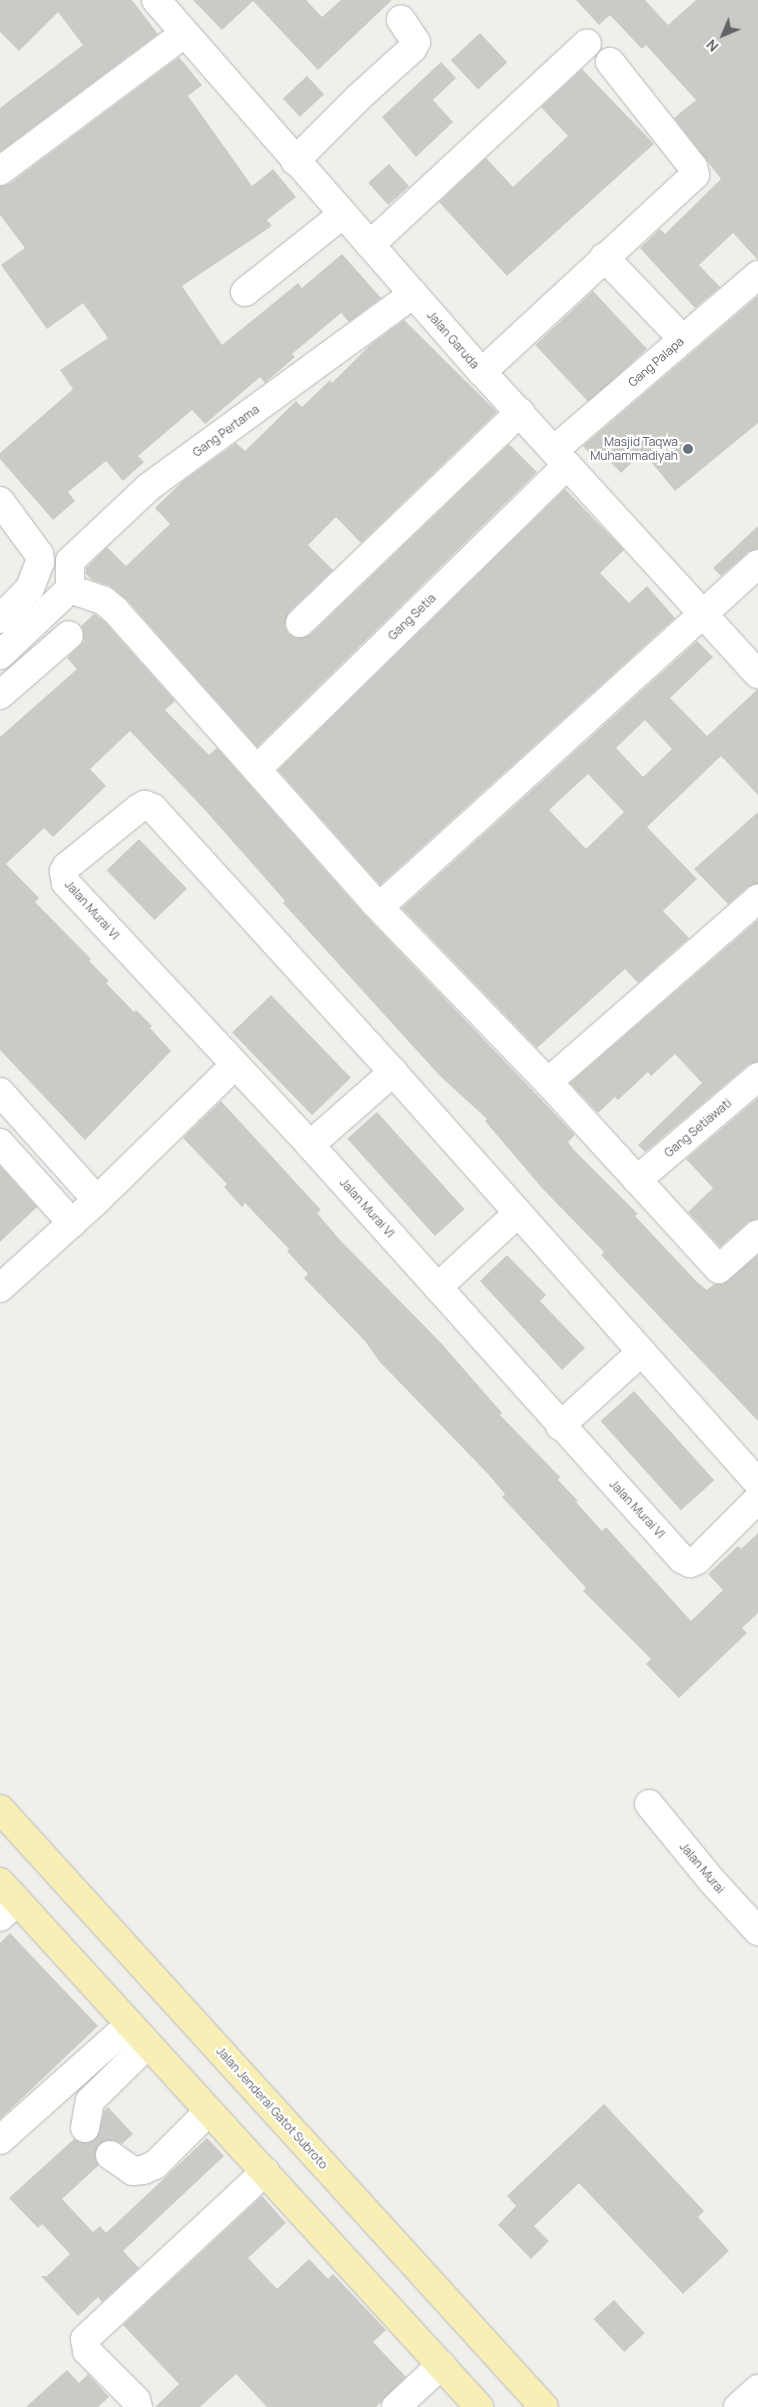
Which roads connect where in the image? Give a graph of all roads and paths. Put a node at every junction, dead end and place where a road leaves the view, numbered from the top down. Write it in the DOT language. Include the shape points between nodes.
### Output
graph roads {
  1 [pos="156,0"];
  2 [pos="401,20"];
  3 [pos="184,34"];
  4 [pos="587,43"];
  5 [pos="610,62"];
  6 [pos="295,160"];
  7 [pos="0,171"];
  8 [pos="343,214"];
  9 [pos="370,245"];
  10 [pos="604,256"];
  11 [pos="758,274"];
  12 [pos="245,292"];
  13 [pos="413,294"];
  14 [pos="673,329"];
  15 [pos="482,372"];
  16 [pos="520,412"];
  17 [pos="560,457"];
  18 [pos="0,501"];
  19 [pos="758,564"];
  20 [pos="70,589"];
  21 [pos="702,613"];
  22 [pos="0,619"];
  23 [pos="300,623"];
  24 [pos="69,635"];
  25 [pos="0,656"];
  26 [pos="758,674"];
  27 [pos="0,695"];
  28 [pos="257,769"];
  29 [pos="758,899"];
  30 [pos="386,901"];
  31 [pos="234,1066"];
  32 [pos="393,1072"];
  33 [pos="758,1077"];
  34 [pos="548,1082"];
  35 [pos="0,1092"];
  36 [pos="0,1142"];
  37 [pos="310,1145"];
  38 [pos="637,1180"];
  39 [pos="97,1200"];
  40 [pos="518,1213"];
  41 [pos="72,1223"];
  42 [pos="758,1234"];
  43 [pos="438,1287"];
  44 [pos="0,1288"];
  45 [pos="641,1352"];
  46 [pos="560,1426"];
  47 [pos="758,1483"];
  48 [pos="758,1499"];
  49 [pos="648,1804"];
  50 [pos="0,1809"];
  51 [pos="5,1897"];
  52 [pos="758,1931"];
  53 [pos="139,2034"];
  54 [pos="209,2111"];
  55 [pos="86,2128"];
  56 [pos="0,2140"];
  57 [pos="110,2155"];
  58 [pos="265,2172"];
  59 [pos="441,2365"];
  60 [pos="758,2389"];
  61 [pos="138,2407"];
  62 [pos="396,2407"];
  63 [pos="479,2407"];
  64 [pos="544,2407"];
  65 [pos="738,2407"];
  1 -- 3 [label="street, Jalan Garuda"];
  2 -- 6 [label="street" via="416,42 412,49"];
  3 -- 6 [label="street, Jalan Garuda"];
  3 -- 7 [label="street"];
  4 -- 9 [label="street"];
  5 -- 10 [label="street" via="694,167 695,175"];
  6 -- 8 [label="street, Jalan Garuda"];
  8 -- 9 [label="street, Jalan Garuda"];
  8 -- 12 [label="street"];
  9 -- 13 [label="street, Jalan Garuda"];
  10 -- 14 [label="street"];
  10 -- 15 [label="street"];
  11 -- 17 [label="street, Gang Palapa"];
  13 -- 15 [label="street, Jalan Garuda"];
  13 -- 20 [label="street, Gang Pertama" via="150,486 70,562"];
  15 -- 16 [label="street, Jalan Garuda"];
  16 -- 17 [label="street, Jalan Garuda"];
  16 -- 23 [label="street"];
  17 -- 21 [label="street, Jalan Garuda"];
  17 -- 28 [label="street, Gang Setia"];
  18 -- 22 [label="street" via="39,554 40,562 30,588"];
  19 -- 21 [label="street"];
  20 -- 25 [label="street"];
  20 -- 28 [label="street" via="104,601 115,610"];
  21 -- 26 [label="street, Jalan Garuda"];
  21 -- 30 [label="street"];
  24 -- 27 [label="street"];
  28 -- 34 [label="street" via="374,902"];
  29 -- 34 [label="street"];
  31 -- 32 [label="street, Jalan Murai VI" via="63,878 67,866 145,805 153,808"];
  31 -- 37 [label="street, Jalan Murai VI"];
  31 -- 39 [label="street"];
  32 -- 37 [label="street"];
  32 -- 40 [label="street, Jalan Murai VI"];
  33 -- 38 [label="street, Gang Setiawati"];
  34 -- 38 [label="street"];
  35 -- 39 [label="street"];
  36 -- 41 [label="street"];
  37 -- 43 [label="street, Jalan Murai VI"];
  38 -- 42 [label="street" via="719,1269"];
  39 -- 41 [label="street"];
  40 -- 43 [label="street"];
  40 -- 45 [label="street, Jalan Murai VI"];
  41 -- 44 [label="street"];
  43 -- 46 [label="street, Jalan Murai VI"];
  45 -- 46 [label="street"];
  45 -- 47 [label="street, Jalan Murai VI"];
  46 -- 48 [label="street, Jalan Murai VI" via="685,1562 697,1560"];
  49 -- 52 [label="street, Jalan Murai"];
  50 -- 64 [label="main road, Jalan Jenderal Gatot Subroto"];
  51 -- 53 [label="main road"];
  53 -- 54 [label="main road"];
  53 -- 55 [label="street" via="90,2102"];
  53 -- 56 [label="street"];
  54 -- 57 [label="street" via="155,2165 133,2171"];
  54 -- 58 [label="main road"];
  58 -- 59 [label="main road"];
  58 -- 61 [label="street" via="85,2339 87,2350 136,2400"];
  59 -- 62 [label="street"];
  59 -- 63 [label="main road"];
  60 -- 65 [label="street"];
}
